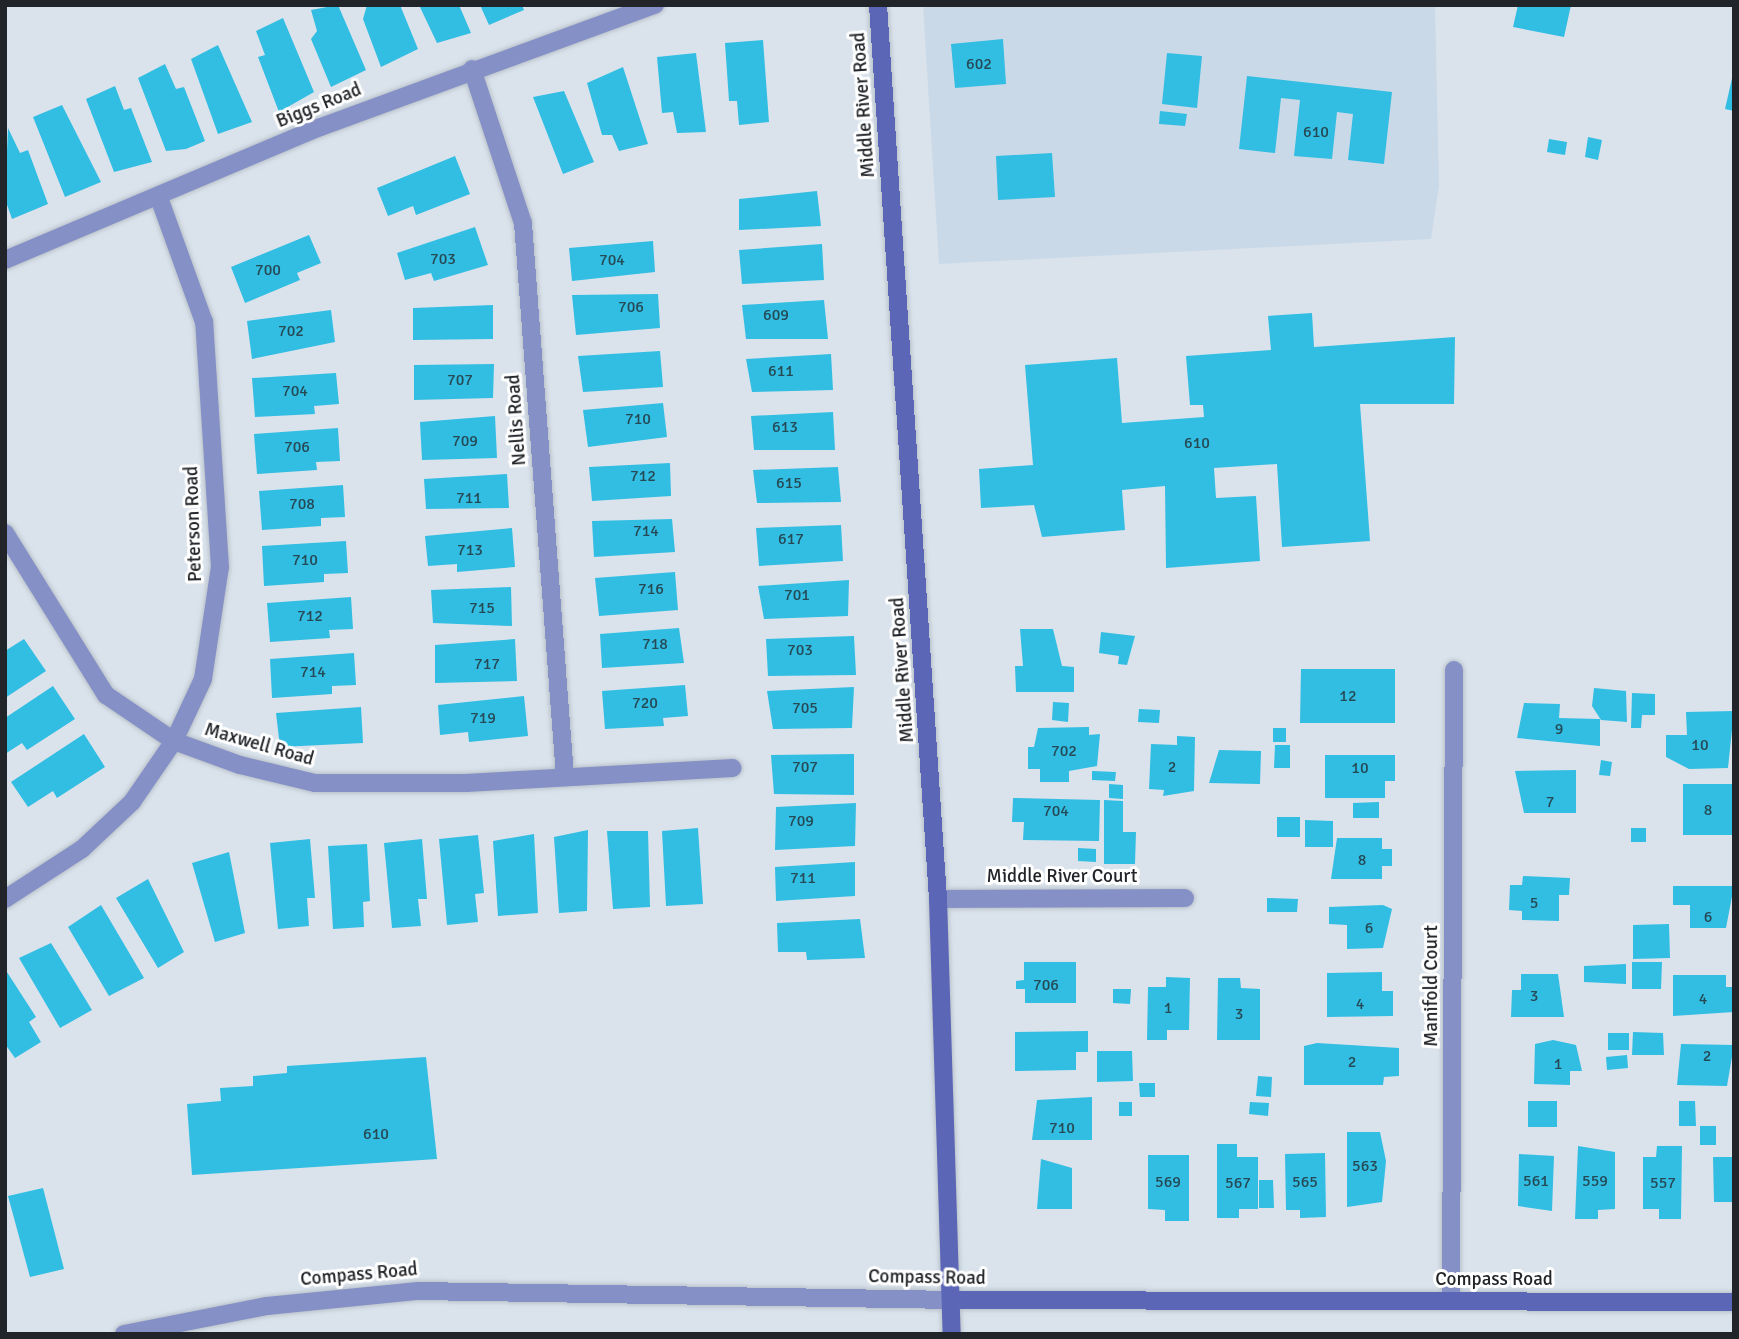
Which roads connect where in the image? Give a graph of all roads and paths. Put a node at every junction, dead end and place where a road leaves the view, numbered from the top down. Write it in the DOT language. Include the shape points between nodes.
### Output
graph roads {
  1 [pos="655,5"];
  2 [pos="878,5"];
  3 [pos="472,69"];
  4 [pos="159,198"];
  5 [pos="5,260"];
  6 [pos="5,533"];
  7 [pos="1454,670"];
  8 [pos="174,741"];
  9 [pos="733,768"];
  10 [pos="565,776"];
  11 [pos="1185,898"];
  12 [pos="5,899"];
  13 [pos="939,899"];
  14 [pos="953,1300"];
  15 [pos="1451,1301"];
  16 [pos="1734,1302"];
  17 [pos="124,1334"];
  18 [pos="952,1334"];
  1 -- 3 [label="street, Biggs Road"];
  2 -- 13 [label="street, Middle River Road"];
  3 -- 4 [label="street, Biggs Road"];
  3 -- 10 [label="street, Nellis Road" via="523,223"];
  4 -- 5 [label="street, Biggs Road"];
  4 -- 8 [label="street, Peterson Road" via="204,322 220,567 203,679"];
  6 -- 8 [label="street, Maxwell Road" via="106,695"];
  7 -- 15 [label="street, Manifold Court"];
  8 -- 10 [label="street, Maxwell Road" via="315,783"];
  8 -- 12 [label="street, Peterson Road" via="132,802 102,831"];
  9 -- 10 [label="street, Maxwell Road"];
  11 -- 13 [label="street, Middle River Court"];
  13 -- 14 [label="street, Middle River Road"];
  14 -- 15 [label="street, Compass Road"];
  14 -- 17 [label="street, Compass Road" via="418,1291 267,1306"];
  14 -- 18 [label="street, Middle River Road"];
  15 -- 16 [label="street, Compass Road"];
}
